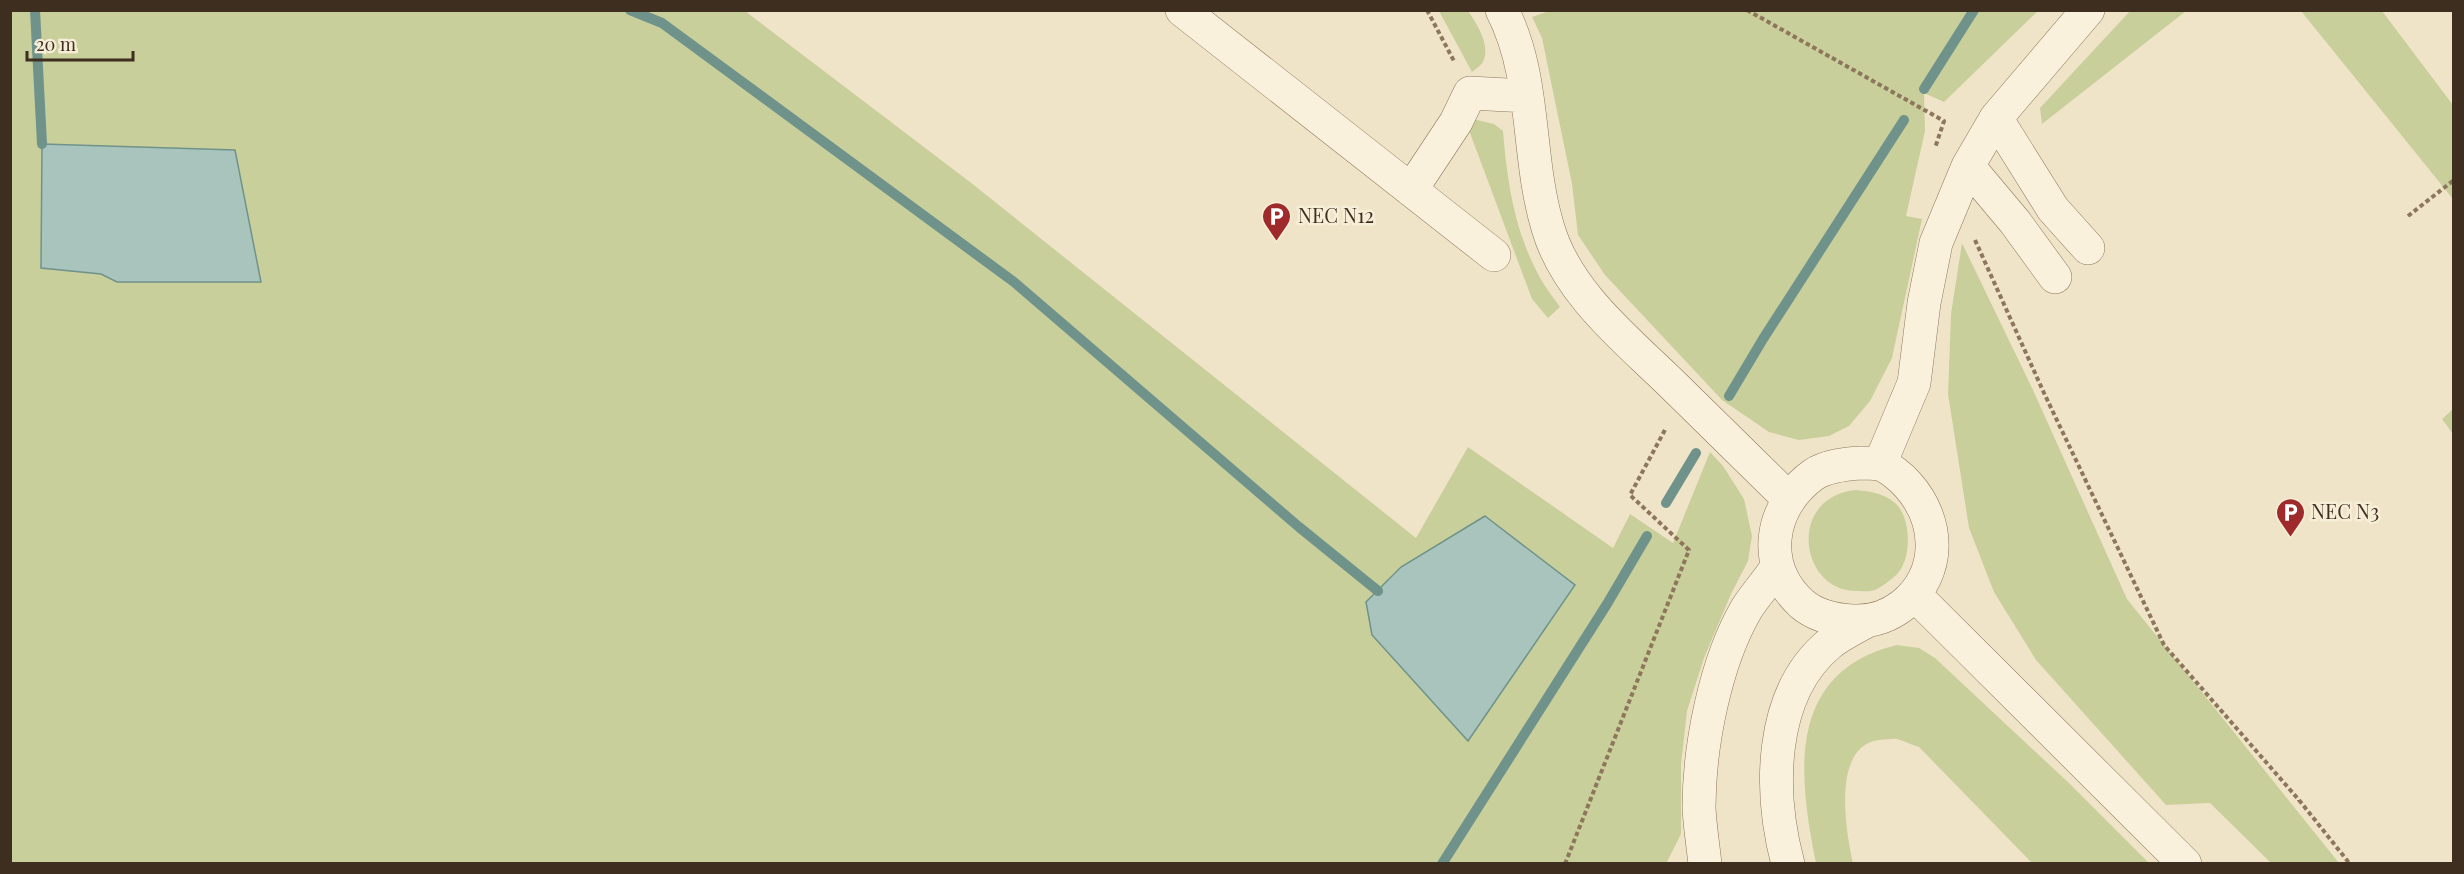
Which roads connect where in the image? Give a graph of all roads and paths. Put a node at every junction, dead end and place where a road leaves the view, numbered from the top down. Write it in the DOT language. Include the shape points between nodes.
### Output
graph roads {
  1 [pos="1182,10"];
  2 [pos="1427,10"];
  3 [pos="1502,10"];
  4 [pos="1747,10"];
  5 [pos="2088,10"];
  6 [pos="1470,93"];
  7 [pos="1527,96"];
  8 [pos="1996,118"];
  9 [pos="1933,154"];
  10 [pos="1968,166"];
  11 [pos="2454,180"];
  12 [pos="1411,190"];
  13 [pos="1949,212"];
  14 [pos="2408,216"];
  15 [pos="2088,248"];
  16 [pos="1494,255"];
  17 [pos="2055,278"];
  18 [pos="1683,396"];
  19 [pos="1880,464"];
  20 [pos="1788,498"];
  21 [pos="1778,567"];
  22 [pos="1915,595"];
  23 [pos="1864,622"];
  24 [pos="1565,864"];
  25 [pos="1705,864"];
  26 [pos="1788,864"];
  27 [pos="2185,864"];
  28 [pos="2350,864"];
  1 -- 12 [label="street"];
  2 -- 6 [label="path"];
  3 -- 7 [label="street" via="1518,50"];
  4 -- 9 [label="path" via="1944,121"];
  5 -- 8 [label="street"];
  6 -- 7 [label="street"];
  6 -- 12 [label="street" via="1456,122"];
  7 -- 18 [label="street" via="1536,177 1558,253 1580,291"];
  8 -- 10 [label="street"];
  8 -- 15 [label="street" via="2053,209"];
  10 -- 13 [label="street"];
  10 -- 17 [label="street"];
  11 -- 14 [label="path"];
  12 -- 16 [label="street"];
  13 -- 19 [label="street" via="1936,243 1914,383"];
  13 -- 28 [label="path" via="1969,226 2164,645"];
  18 -- 20 [label="street"];
  18 -- 24 [label="path" via="1630,495 1689,550"];
  19 -- 20 [label="street" via="1839,465 1814,474"];
  19 -- 22 [label="street" via="1903,478 1919,497 1931,525 1933,552 1925,579"];
  20 -- 21 [label="street" via="1774,538"];
  21 -- 23 [label="street" via="1791,592 1806,608 1833,620"];
  21 -- 25 [label="street" via="1747,609 1726,656 1714,699 1703,756 1700,809"];
  22 -- 23 [label="street" via="1893,613"];
  22 -- 27 [label="street"];
  23 -- 26 [label="street" via="1830,643 1812,661 1787,706 1777,793"];
}
